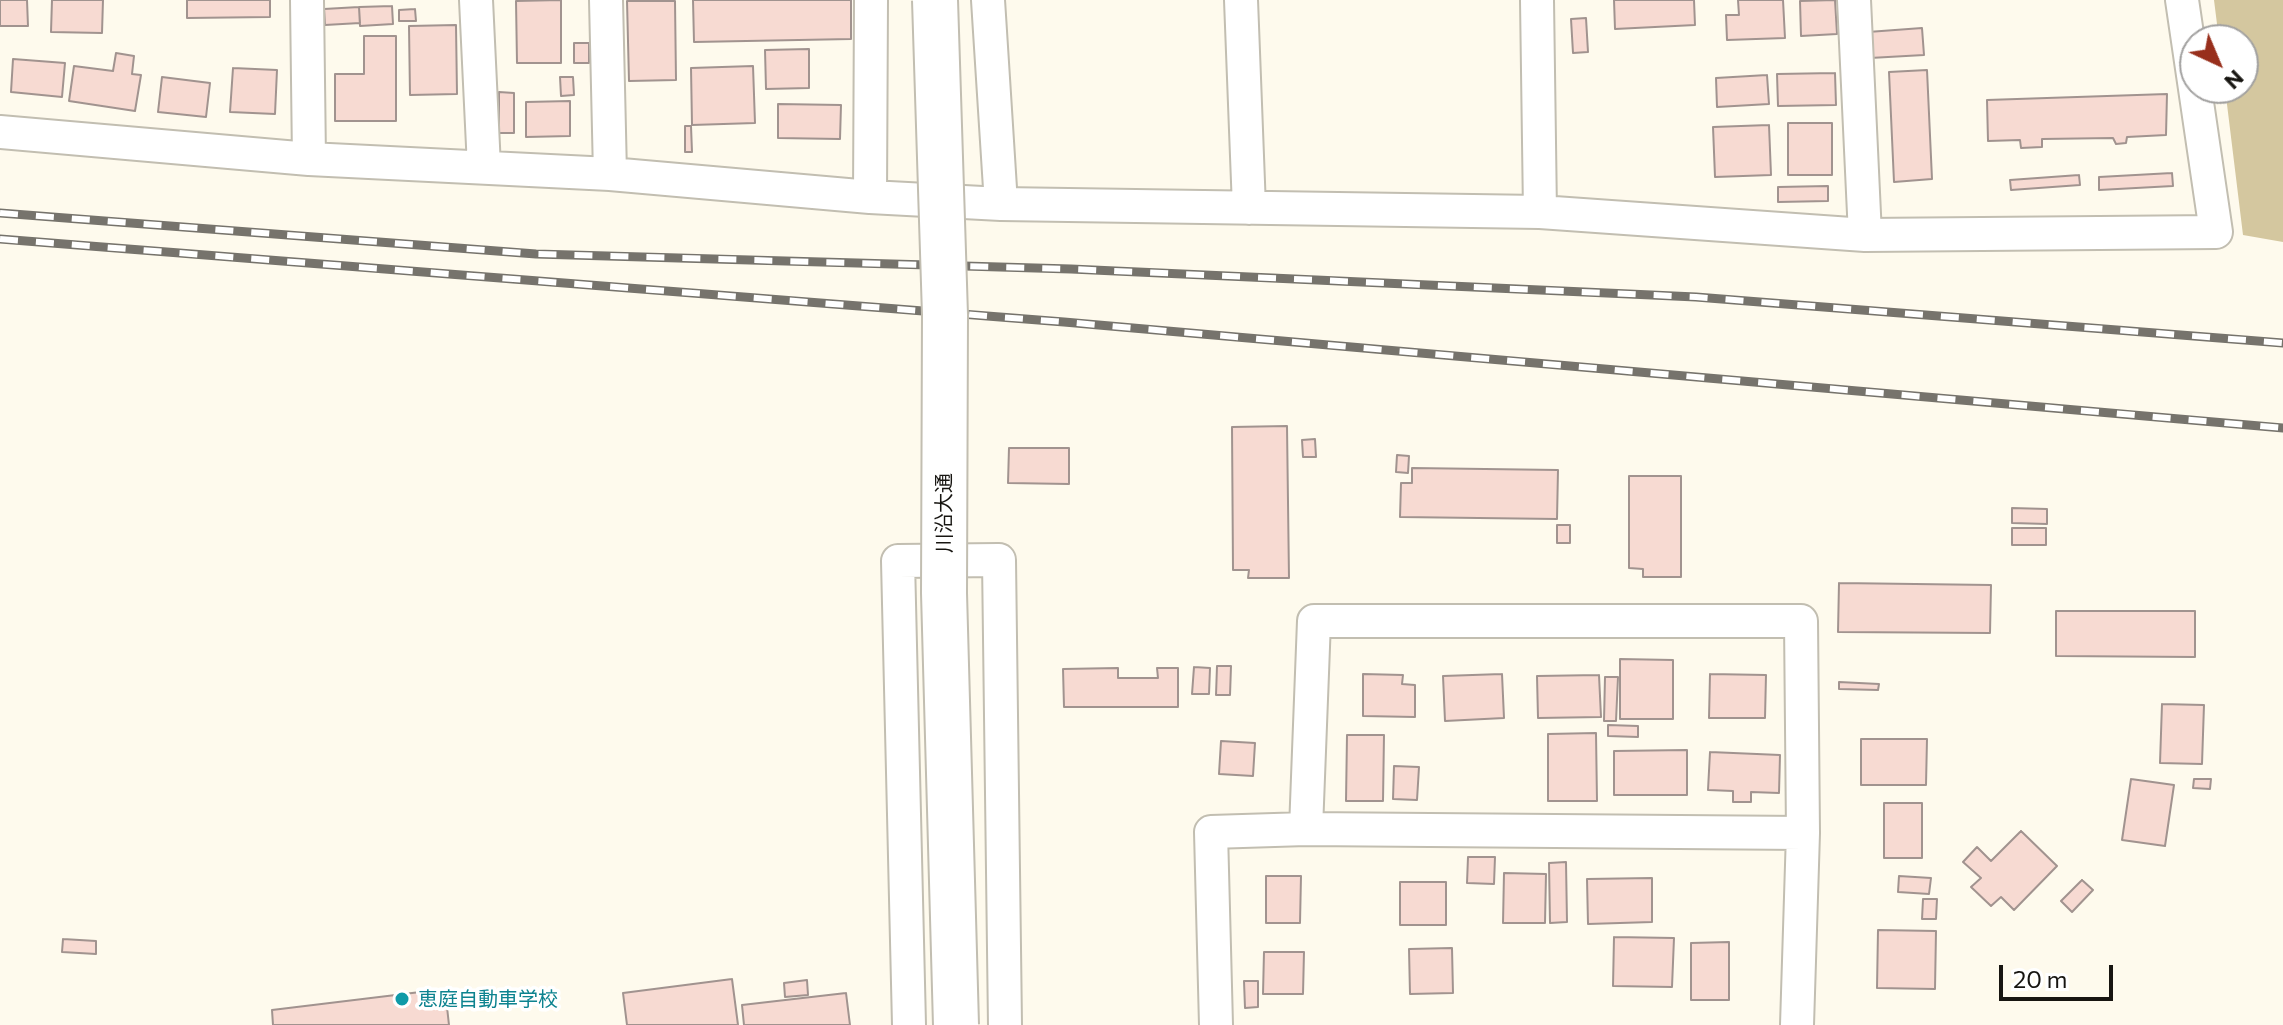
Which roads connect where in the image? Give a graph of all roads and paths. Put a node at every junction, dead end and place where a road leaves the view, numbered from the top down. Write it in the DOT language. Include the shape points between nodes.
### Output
graph roads {
  1 [pos="307,0"];
  2 [pos="476,0"];
  3 [pos="606,0"];
  4 [pos="871,0"];
  5 [pos="935,0"];
  6 [pos="988,0"];
  7 [pos="1241,0"];
  8 [pos="1537,0"];
  9 [pos="1854,0"];
  10 [pos="2182,0"];
  11 [pos="0,132"];
  12 [pos="309,159"];
  13 [pos="484,167"];
  14 [pos="610,174"];
  15 [pos="870,197"];
  16 [pos="1001,204"];
  17 [pos="1249,208"];
  18 [pos="1540,212"];
  19 [pos="1865,235"];
  20 [pos="1306,829"];
  21 [pos="1803,833"];
  22 [pos="909,1025"];
  23 [pos="956,1025"];
  24 [pos="1005,1025"];
  25 [pos="1216,1025"];
  26 [pos="1797,1025"];
  1 -- 12 [label="street"];
  2 -- 13 [label="street"];
  3 -- 14 [label="street"];
  4 -- 15 [label="street"];
  5 -- 23 [label="street, 川沿大通, bridge"];
  6 -- 16 [label="street"];
  7 -- 17 [label="street"];
  8 -- 18 [label="street"];
  9 -- 19 [label="street"];
  10 -- 19 [label="street" via="2216,232"];
  11 -- 12 [label="street"];
  12 -- 13 [label="street"];
  13 -- 14 [label="street"];
  14 -- 15 [label="street"];
  15 -- 16 [label="street"];
  16 -- 17 [label="street"];
  17 -- 18 [label="street"];
  18 -- 19 [label="street"];
  20 -- 21 [label="street"];
  20 -- 21 [label="street" via="1314,621 1801,621"];
  20 -- 25 [label="street" via="1211,832"];
  21 -- 26 [label="street"];
  22 -- 24 [label="street" via="898,561 999,560"];
}
